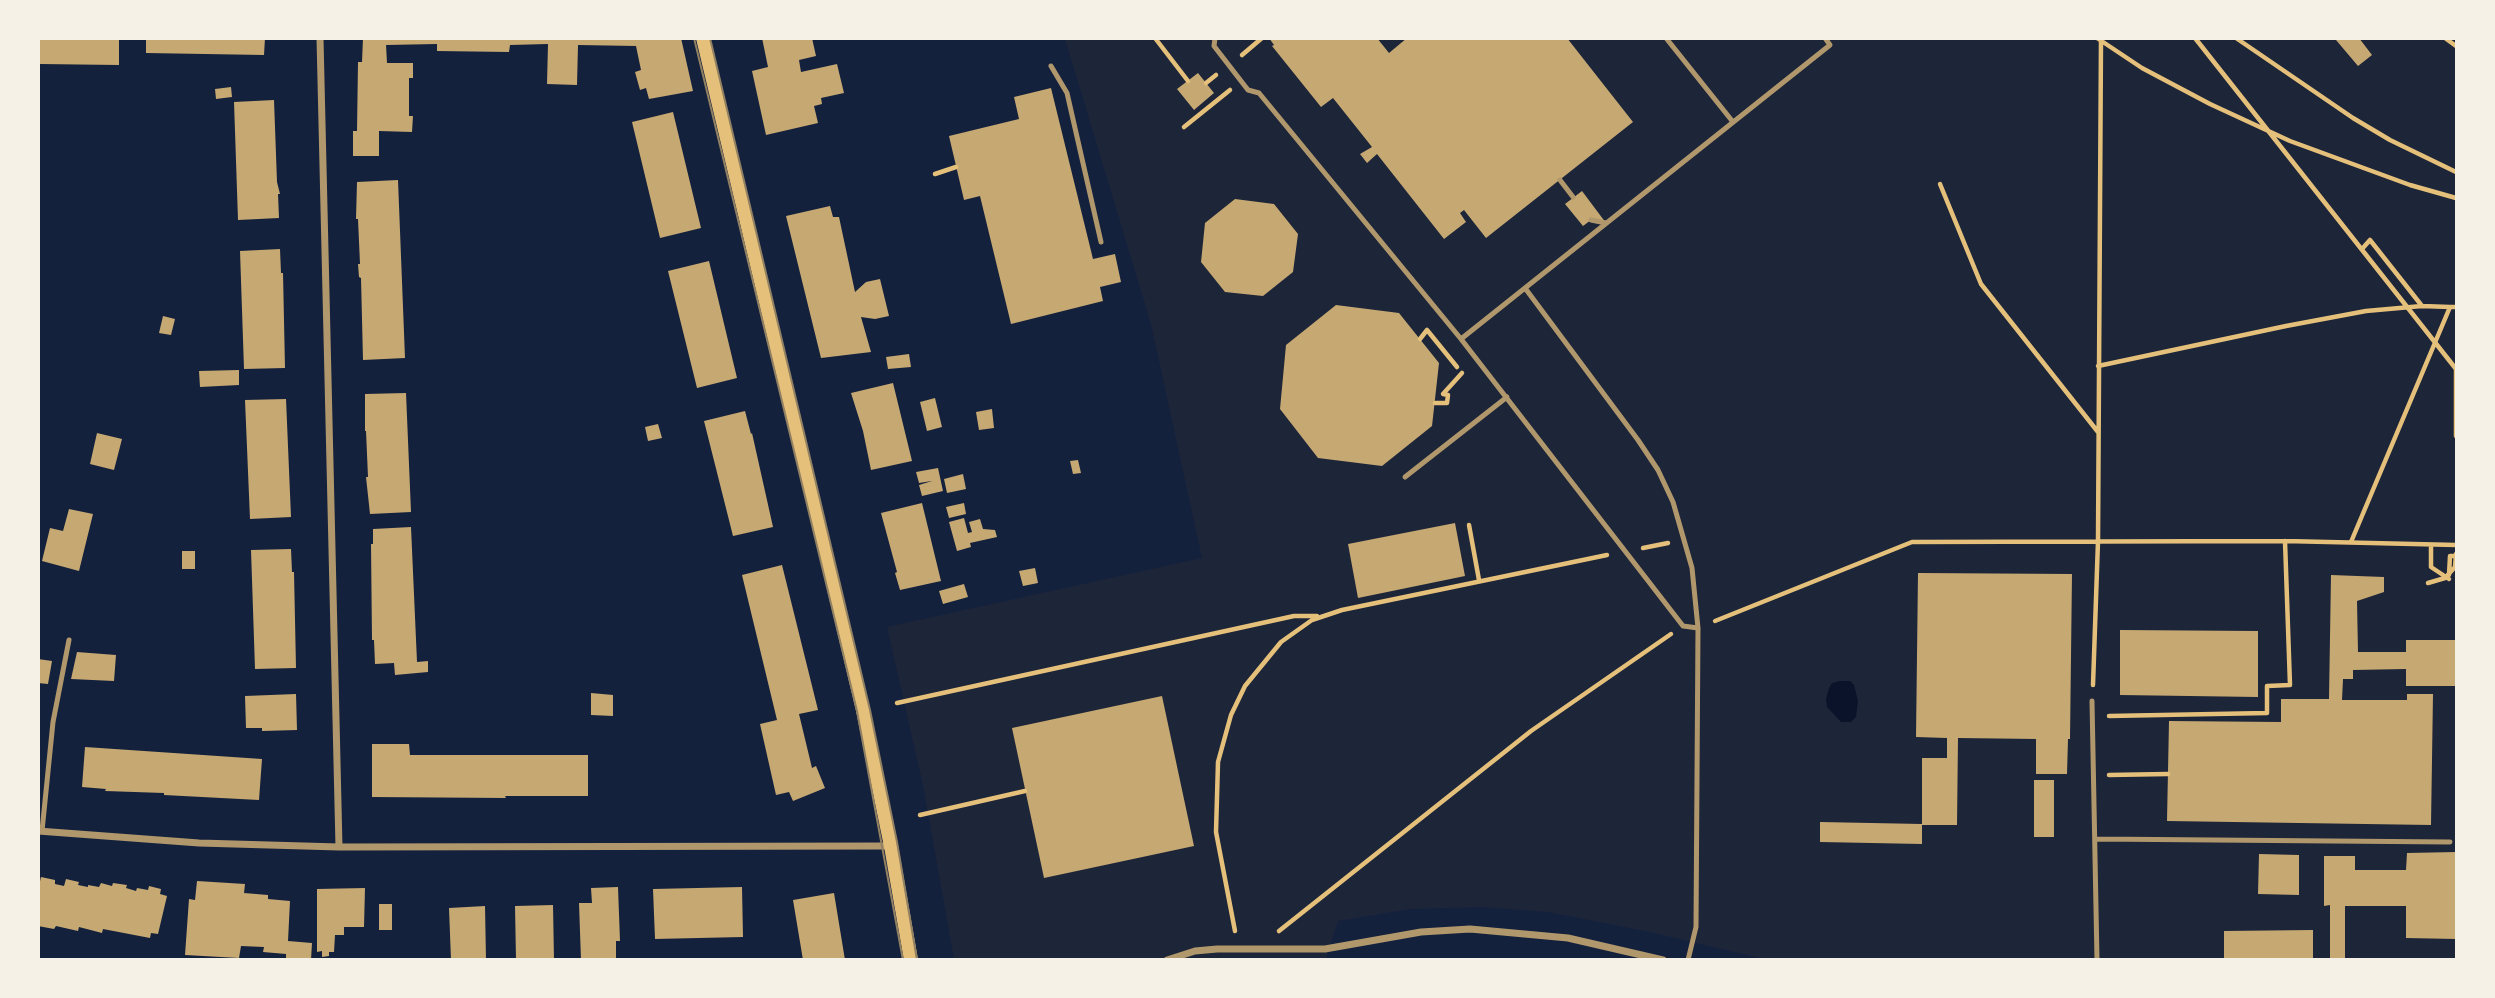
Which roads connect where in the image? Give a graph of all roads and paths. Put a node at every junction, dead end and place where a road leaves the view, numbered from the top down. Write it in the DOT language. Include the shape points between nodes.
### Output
graph roads {
  1 [pos="320,38"];
  2 [pos="703,38"];
  3 [pos="1156,38"];
  4 [pos="1215,38"];
  5 [pos="1266,38"];
  6 [pos="1666,38"];
  7 [pos="1825,38"];
  8 [pos="2195,38"];
  9 [pos="2236,38"];
  10 [pos="2445,38"];
  11 [pos="2100,39"];
  12 [pos="2456,46"];
  13 [pos="1242,57"];
  14 [pos="1051,65"];
  15 [pos="1188,81"];
  16 [pos="1242,81"];
  17 [pos="1733,122"];
  18 [pos="1184,127"];
  19 [pos="956,167"];
  20 [pos="2456,172"];
  21 [pos="934,174"];
  22 [pos="1560,180"];
  23 [pos="1940,184"];
  24 [pos="1573,197"];
  25 [pos="2456,198"];
  26 [pos="1591,220"];
  27 [pos="1606,223"];
  28 [pos="1101,242"];
  29 [pos="2362,249"];
  30 [pos="1525,288"];
  31 [pos="2423,306"];
  32 [pos="2450,307"];
  33 [pos="2456,307"];
  34 [pos="1461,339"];
  35 [pos="2098,366"];
  36 [pos="1462,373"];
  37 [pos="1507,397"];
  38 [pos="1435,403"];
  39 [pos="2098,432"];
  40 [pos="2456,436"];
  41 [pos="1405,477"];
  42 [pos="1469,525"];
  43 [pos="1684,540"];
  44 [pos="2098,541"];
  45 [pos="2284,541"];
  46 [pos="2351,543"];
  47 [pos="2431,545"];
  48 [pos="2456,545"];
  49 [pos="1624,551"];
  50 [pos="2454,556"];
  51 [pos="1479,580"];
  52 [pos="2428,583"];
  53 [pos="1322,616"];
  54 [pos="1724,617"];
  55 [pos="1698,628"];
  56 [pos="1673,633"];
  57 [pos="69,640"];
  58 [pos="2092,701"];
  59 [pos="897,703"];
  60 [pos="2093,716"];
  61 [pos="2105,775"];
  62 [pos="2168,775"];
  63 [pos="1025,791"];
  64 [pos="920,815"];
  65 [pos="40,831"];
  66 [pos="2096,839"];
  67 [pos="2450,842"];
  68 [pos="891,846"];
  69 [pos="339,847"];
  70 [pos="1255,949"];
  71 [pos="1238,950"];
  72 [pos="911,960"];
  73 [pos="1167,960"];
  74 [pos="1663,960"];
  75 [pos="1688,960"];
  76 [pos="2097,960"];
  1 -- 69 [label="street"];
  2 -- 68 [label="main road" via="863,710"];
  3 -- 15 [label="path"];
  4 -- 16 [label="lane" via="1214,46"];
  5 -- 13 [label="path"];
  6 -- 17 [label="lane"];
  7 -- 17 [label="lane" via="1830,45"];
  8 -- 29 [label="path"];
  9 -- 20 [label="path" via="2353,118"];
  10 -- 12 [label="path"];
  11 -- 25 [label="path" via="2142,68 2290,141"];
  11 -- 35 [label="path"];
  14 -- 28 [label="lane" via="1067,93"];
  16 -- 18 [label="path"];
  16 -- 34 [label="lane" via="1248,90 1259,93"];
  17 -- 27 [label="lane"];
  19 -- 21 [label="path"];
  22 -- 24 [label="lane"];
  23 -- 39 [label="path" via="1981,284"];
  26 -- 27 [label="lane"];
  27 -- 30 [label="lane"];
  29 -- 31 [label="path" via="2370,240"];
  29 -- 40 [label="path" via="2456,369"];
  30 -- 34 [label="lane"];
  30 -- 43 [label="lane" via="1647,453 1673,502"];
  31 -- 32 [label="path"];
  31 -- 35 [label="path" via="2366,311"];
  32 -- 33 [label="path"];
  32 -- 46 [label="path"];
  34 -- 37 [label="lane"];
  35 -- 39 [label="path"];
  36 -- 38 [label="path" via="1443,394 1448,395 1447,403"];
  37 -- 41 [label="lane"];
  37 -- 49 [label="lane"];
  39 -- 44 [label="path"];
  42 -- 51 [label="path"];
  43 -- 49 [label="path"];
  43 -- 55 [label="lane"];
  44 -- 45 [label="path"];
  44 -- 54 [label="path" via="1912,542"];
  44 -- 58 [label="path"];
  45 -- 46 [label="path"];
  45 -- 60 [label="path" via="2290,685 2267,686 2267,713"];
  46 -- 48 [label="path"];
  47 -- 50 [label="path" via="2431,567 2449,579"];
  49 -- 51 [label="path"];
  49 -- 55 [label="lane" via="1683,626"];
  50 -- 52 [label="path" via="2455,567 2445,578"];
  51 -- 53 [label="path"];
  53 -- 59 [label="path" via="1294,616"];
  53 -- 71 [label="path" via="1291,634 1262,663 1241,693 1223,739 1216,777 1216,832"];
  55 -- 75 [label="lane" via="1696,927"];
  56 -- 70 [label="path" via="1531,731"];
  57 -- 65 [label="lane" via="53,722"];
  58 -- 60 [label="lane"];
  60 -- 66 [label="lane"];
  61 -- 62 [label="path"];
  63 -- 64 [label="path"];
  65 -- 69 [label="street"];
  66 -- 67 [label="lane"];
  66 -- 76 [label="lane"];
  68 -- 69 [label="street"];
  68 -- 72 [label="main road"];
  70 -- 71 [label="street"];
  70 -- 74 [label="street" via="1325,949 1421,932 1492,930 1568,938"];
  71 -- 73 [label="street" via="1195,951"];
}
